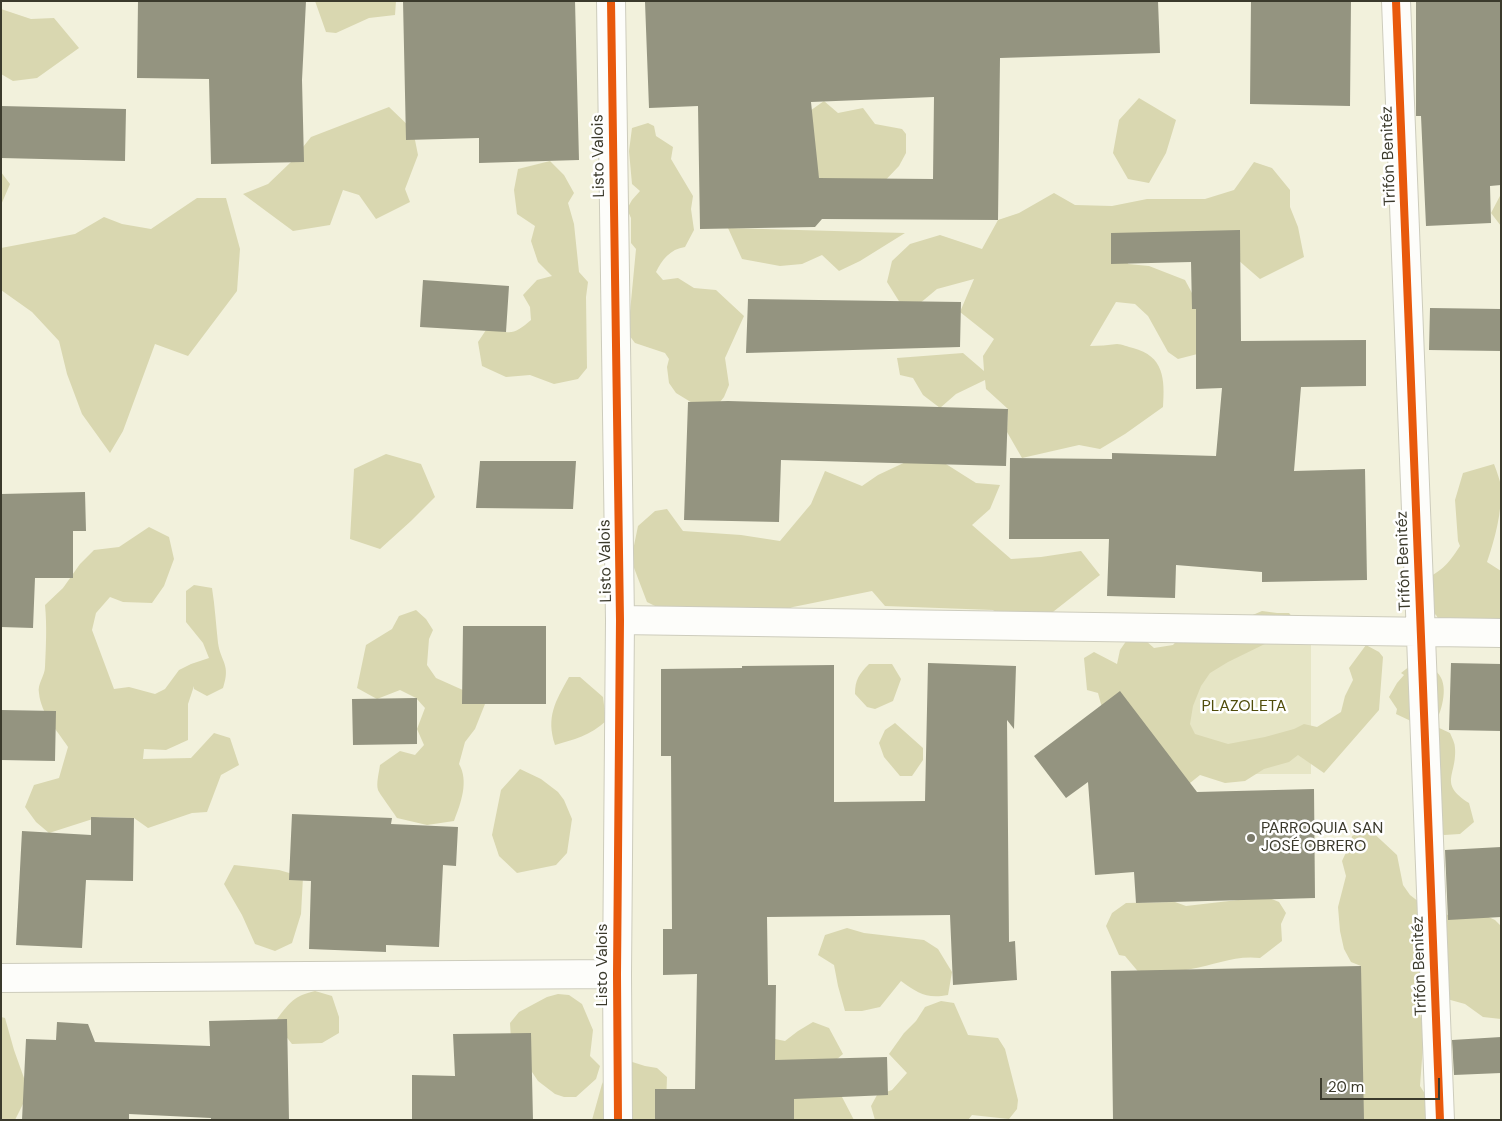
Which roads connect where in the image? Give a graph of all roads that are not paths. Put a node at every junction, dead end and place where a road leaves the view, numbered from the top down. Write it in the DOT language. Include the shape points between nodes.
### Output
graph roads {
  1 [pos="611,1"];
  2 [pos="1396,1"];
  3 [pos="620,620"];
  4 [pos="1421,632"];
  5 [pos="1501,633"];
  6 [pos="617,974"];
  7 [pos="1,978"];
  8 [pos="618,1120"];
  9 [pos="1440,1120"];
  1 -- 3 [label="street, Listo Valois"];
  2 -- 4 [label="street, Trifón Benitéz"];
  3 -- 4 [label="street"];
  3 -- 6 [label="street, Listo Valois"];
  4 -- 5 [label="street"];
  4 -- 9 [label="street, Trifón Benitéz"];
  6 -- 7 [label="street"];
  6 -- 8 [label="street, Listo Valois"];
}
